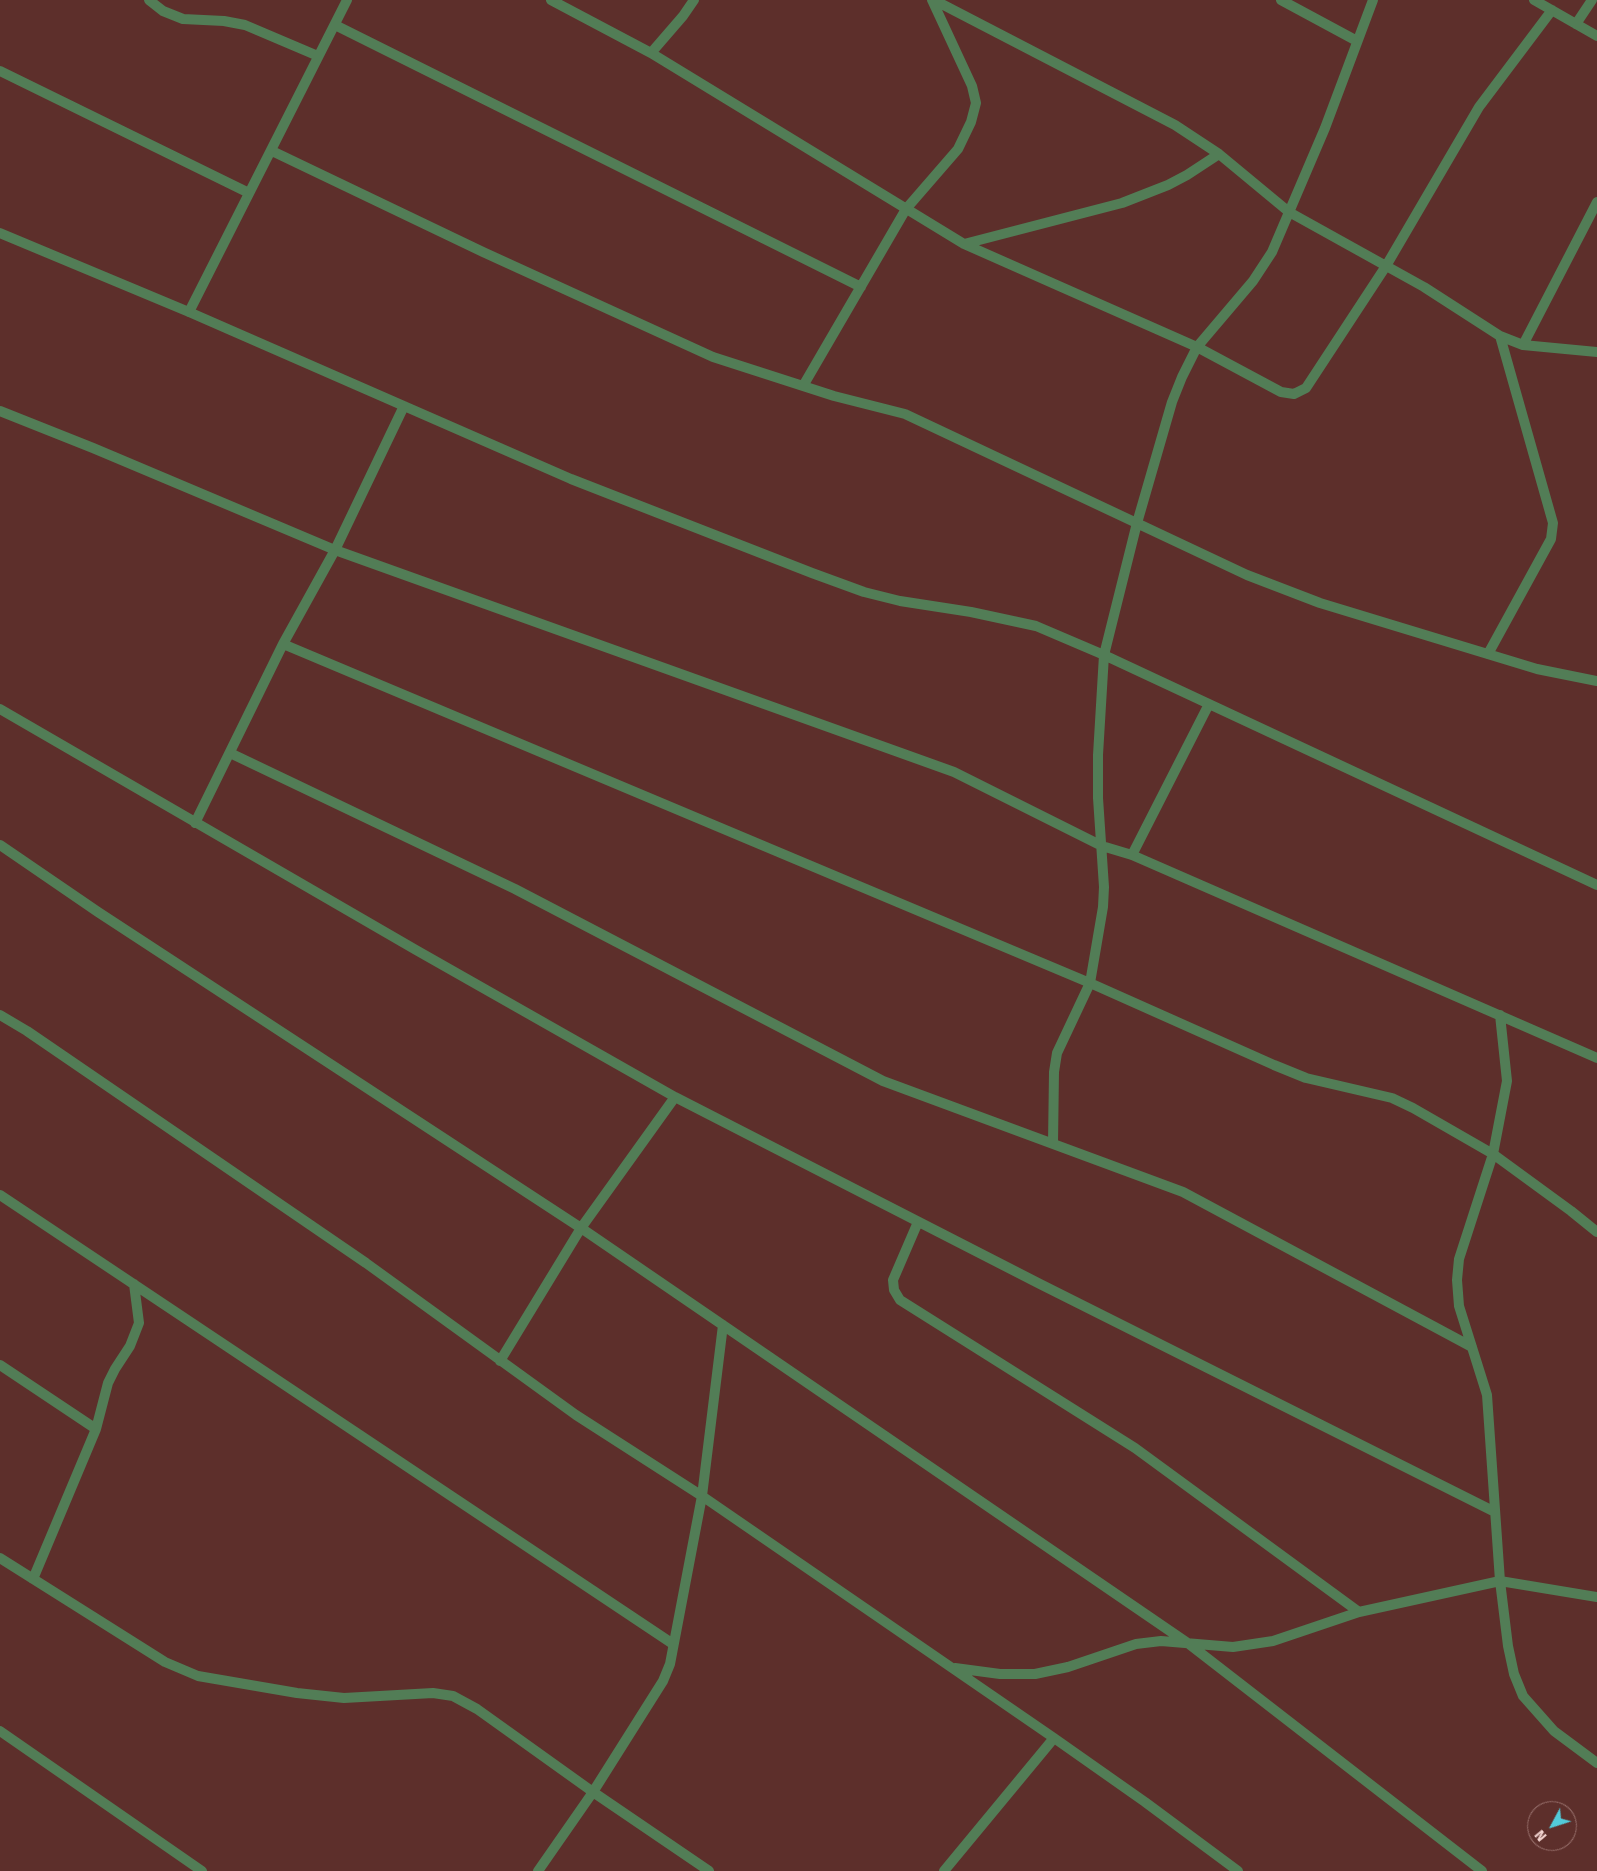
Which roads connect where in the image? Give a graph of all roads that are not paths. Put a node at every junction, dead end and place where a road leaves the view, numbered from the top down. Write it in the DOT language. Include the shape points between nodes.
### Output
graph roads {
  1 [pos="149,0"];
  2 [pos="347,0"];
  3 [pos="552,0"];
  4 [pos="694,0"];
  5 [pos="933,0"];
  6 [pos="1281,0"];
  7 [pos="1373,0"];
  8 [pos="1534,0"];
  9 [pos="1592,0"];
  10 [pos="1552,10"];
  11 [pos="1576,24"];
  12 [pos="334,25"];
  13 [pos="1597,36"];
  14 [pos="1357,41"];
  15 [pos="651,53"];
  16 [pos="318,56"];
  17 [pos="0,71"];
  18 [pos="272,151"];
  19 [pos="1218,154"];
  20 [pos="249,193"];
  21 [pos="1597,202"];
  22 [pos="906,209"];
  23 [pos="1289,212"];
  24 [pos="0,232"];
  25 [pos="964,244"];
  26 [pos="1386,266"];
  27 [pos="861,287"];
  28 [pos="189,312"];
  29 [pos="1500,336"];
  30 [pos="1523,344"];
  31 [pos="1197,346"];
  32 [pos="1597,352"];
  33 [pos="803,386"];
  34 [pos="404,406"];
  35 [pos="0,411"];
  36 [pos="1137,523"];
  37 [pos="335,550"];
  38 [pos="284,644"];
  39 [pos="1104,654"];
  40 [pos="1488,654"];
  41 [pos="1597,681"];
  42 [pos="1209,704"];
  43 [pos="0,709"];
  44 [pos="230,753"];
  45 [pos="196,823"];
  46 [pos="0,846"];
  47 [pos="1102,846"];
  48 [pos="1132,855"];
  49 [pos="1597,885"];
  50 [pos="1090,983"];
  51 [pos="0,1014"];
  52 [pos="1500,1015"];
  53 [pos="1597,1058"];
  54 [pos="675,1098"];
  55 [pos="1054,1143"];
  56 [pos="1493,1154"];
  57 [pos="0,1195"];
  58 [pos="918,1222"];
  59 [pos="581,1228"];
  60 [pos="1597,1232"];
  61 [pos="134,1284"];
  62 [pos="723,1325"];
  63 [pos="1472,1347"];
  64 [pos="500,1361"];
  65 [pos="0,1365"];
  66 [pos="96,1429"];
  67 [pos="702,1496"];
  68 [pos="1495,1512"];
  69 [pos="0,1558"];
  70 [pos="33,1579"];
  71 [pos="1500,1581"];
  72 [pos="1597,1597"];
  73 [pos="1359,1612"];
  74 [pos="673,1644"];
  75 [pos="1189,1644"];
  76 [pos="951,1668"];
  77 [pos="0,1731"];
  78 [pos="1054,1738"];
  79 [pos="1597,1763"];
  80 [pos="593,1792"];
  81 [pos="202,1871"];
  82 [pos="538,1871"];
  83 [pos="709,1871"];
  84 [pos="944,1871"];
  85 [pos="1238,1871"];
  86 [pos="1482,1871"];
  1 -- 16 [label="street" via="163,11 183,19 245,25"];
  2 -- 12 [label="street"];
  3 -- 15 [label="street"];
  4 -- 15 [label="street"];
  5 -- 19 [label="street" via="1175,125"];
  5 -- 22 [label="street" via="972,86 976,103 958,149"];
  6 -- 14 [label="street"];
  7 -- 14 [label="street"];
  8 -- 10 [label="street"];
  9 -- 11 [label="street"];
  10 -- 11 [label="street"];
  10 -- 26 [label="street" via="1479,107"];
  11 -- 13 [label="street"];
  12 -- 16 [label="street"];
  12 -- 27 [label="street"];
  14 -- 23 [label="street"];
  15 -- 22 [label="street"];
  16 -- 18 [label="street"];
  17 -- 20 [label="street"];
  18 -- 20 [label="street"];
  18 -- 33 [label="street" via="713,357"];
  19 -- 23 [label="street"];
  19 -- 25 [label="street" via="1181,178 1122,203"];
  20 -- 28 [label="street"];
  21 -- 30 [label="street"];
  22 -- 25 [label="street"];
  22 -- 27 [label="street"];
  23 -- 26 [label="street"];
  23 -- 31 [label="street" via="1272,252 1253,281"];
  24 -- 28 [label="street"];
  25 -- 31 [label="street"];
  26 -- 29 [label="street"];
  26 -- 31 [label="street" via="1306,388 1294,394 1281,392"];
  27 -- 33 [label="street"];
  28 -- 34 [label="street"];
  29 -- 30 [label="street"];
  29 -- 40 [label="street" via="1553,523 1551,539"];
  30 -- 32 [label="street"];
  31 -- 36 [label="street" via="1172,402"];
  33 -- 36 [label="street" via="905,414"];
  34 -- 37 [label="street"];
  34 -- 39 [label="street" via="571,479 864,592 1036,626"];
  35 -- 37 [label="street"];
  36 -- 39 [label="street"];
  36 -- 40 [label="street" via="1247,575 1311,599"];
  37 -- 38 [label="street"];
  37 -- 47 [label="street" via="954,772"];
  38 -- 44 [label="street"];
  38 -- 50 [label="street"];
  39 -- 42 [label="street"];
  39 -- 47 [label="street" via="1098,755"];
  40 -- 41 [label="street" via="1537,669"];
  42 -- 48 [label="street"];
  42 -- 49 [label="street"];
  43 -- 45 [label="street"];
  44 -- 45 [label="street"];
  44 -- 55 [label="street" via="515,889 883,1081"];
  45 -- 54 [label="street"];
  46 -- 59 [label="street"];
  47 -- 48 [label="street"];
  47 -- 50 [label="street" via="1103,907"];
  48 -- 52 [label="street"];
  50 -- 55 [label="street" via="1057,1053"];
  50 -- 56 [label="street" via="1306,1078 1392,1098"];
  51 -- 64 [label="street" via="357,1257"];
  52 -- 53 [label="street"];
  52 -- 56 [label="street" via="1507,1081"];
  54 -- 58 [label="street"];
  54 -- 59 [label="street"];
  55 -- 63 [label="street" via="1183,1192"];
  56 -- 60 [label="street"];
  56 -- 63 [label="street" via="1459,1260 1459,1306"];
  57 -- 61 [label="street"];
  58 -- 68 [label="street"];
  58 -- 73 [label="street" via="893,1280 900,1300 1135,1448"];
  59 -- 62 [label="street"];
  59 -- 64 [label="street"];
  61 -- 66 [label="street" via="139,1323 130,1346 108,1383"];
  61 -- 74 [label="street"];
  62 -- 67 [label="street"];
  62 -- 75 [label="street"];
  63 -- 68 [label="street" via="1487,1395"];
  64 -- 67 [label="street" via="576,1415"];
  65 -- 66 [label="street"];
  66 -- 70 [label="street"];
  67 -- 74 [label="street"];
  67 -- 76 [label="street"];
  68 -- 71 [label="street"];
  69 -- 70 [label="street"];
  70 -- 80 [label="street" via="165,1662 198,1676 297,1694 344,1698 433,1693 453,1696 477,1709"];
  71 -- 72 [label="street"];
  71 -- 73 [label="street"];
  71 -- 79 [label="street" via="1508,1646 1523,1696 1554,1731"];
  73 -- 75 [label="street" via="1273,1641 1233,1647"];
  74 -- 80 [label="street" via="663,1681"];
  75 -- 76 [label="street" via="1161,1641 1136,1644 1068,1667 1035,1674"];
  75 -- 86 [label="street"];
  76 -- 78 [label="street"];
  77 -- 81 [label="street"];
  78 -- 84 [label="street"];
  78 -- 85 [label="street"];
  80 -- 82 [label="street"];
  80 -- 83 [label="street"];
}
